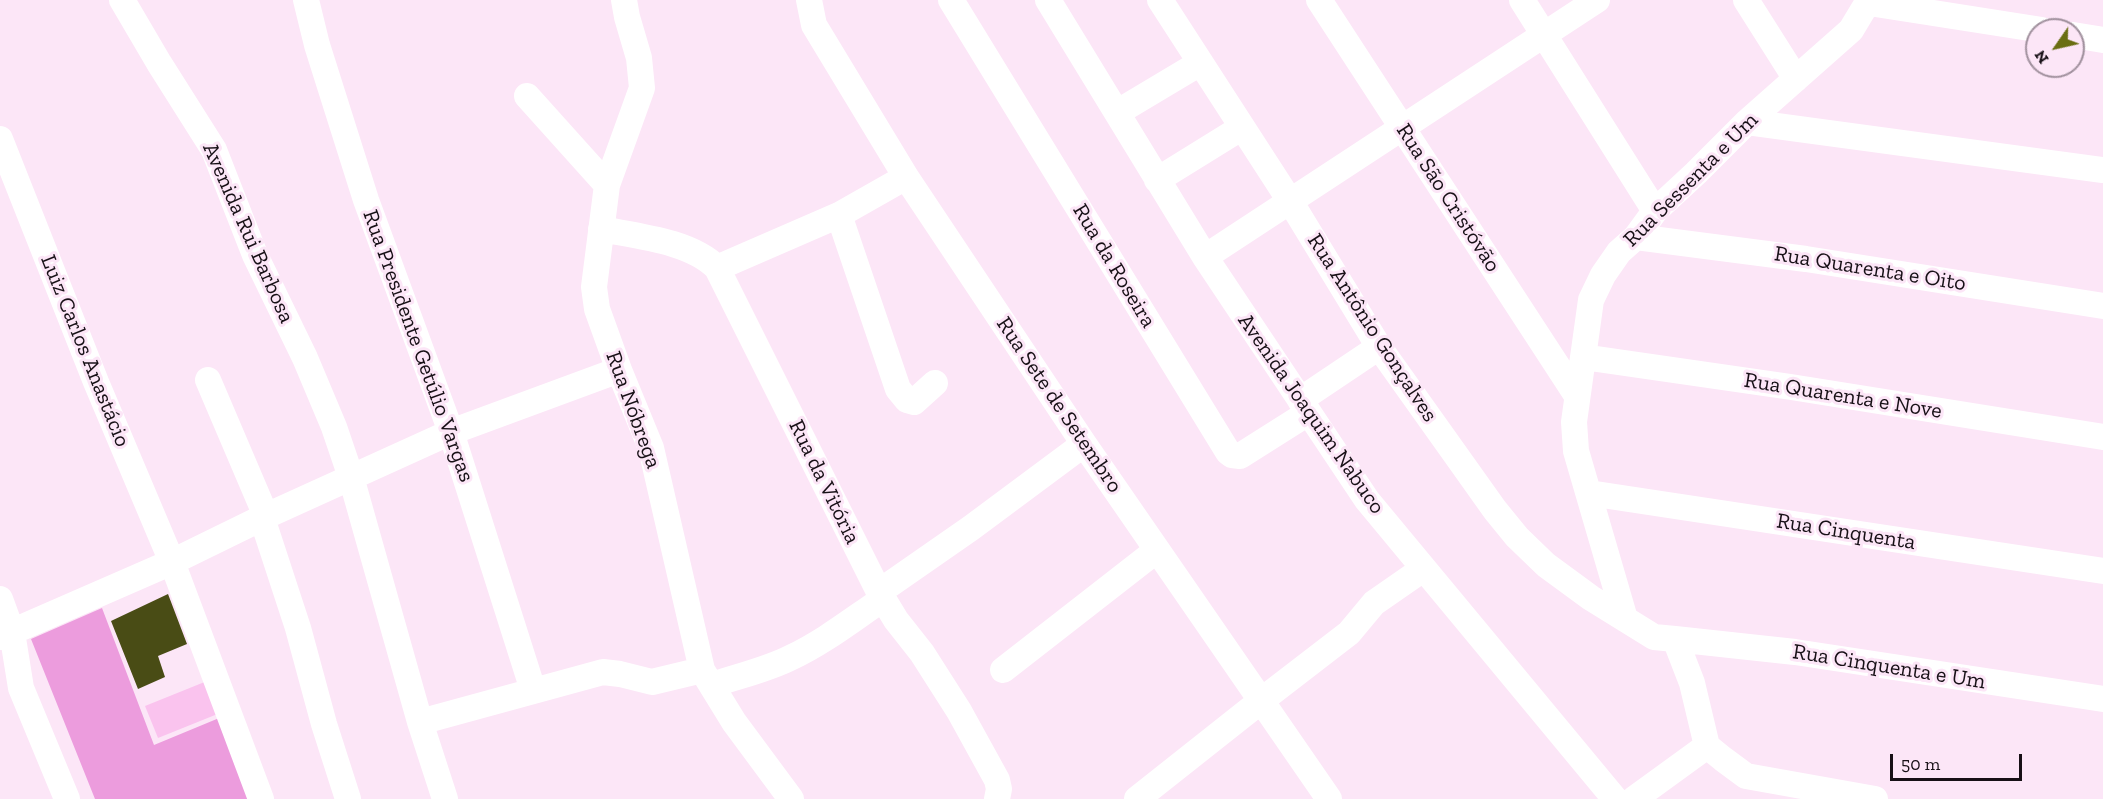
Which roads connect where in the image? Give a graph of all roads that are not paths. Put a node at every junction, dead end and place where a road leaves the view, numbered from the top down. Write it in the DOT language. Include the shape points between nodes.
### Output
graph roads {
  1 [pos="122,0"];
  2 [pos="306,0"];
  3 [pos="624,0"];
  4 [pos="809,0"];
  5 [pos="951,0"];
  6 [pos="1048,0"];
  7 [pos="1160,0"];
  8 [pos="1319,0"];
  9 [pos="1522,0"];
  10 [pos="1598,0"];
  11 [pos="1746,0"];
  12 [pos="1869,1"];
  13 [pos="2025,27"];
  14 [pos="1544,35"];
  15 [pos="2085,37"];
  16 [pos="2103,40"];
  17 [pos="1200,63"];
  18 [pos="1796,79"];
  19 [pos="527,96"];
  20 [pos="1118,112"];
  21 [pos="1747,122"];
  22 [pos="1241,128"];
  23 [pos="1403,128"];
  24 [pos="0,139"];
  25 [pos="2103,170"];
  26 [pos="906,177"];
  27 [pos="1157,180"];
  28 [pos="607,185"];
  29 [pos="1290,201"];
  30 [pos="1655,211"];
  31 [pos="840,215"];
  32 [pos="601,229"];
  33 [pos="1636,237"];
  34 [pos="1204,257"];
  35 [pos="717,268"];
  36 [pos="2103,306"];
  37 [pos="1379,347"];
  38 [pos="1583,357"];
  39 [pos="619,370"];
  40 [pos="208,380"];
  41 [pos="935,383"];
  42 [pos="1577,396"];
  43 [pos="1304,407"];
  44 [pos="451,432"];
  45 [pos="2103,436"];
  46 [pos="1084,444"];
  47 [pos="351,477"];
  48 [pos="1589,493"];
  49 [pos="264,517"];
  50 [pos="1157,550"];
  51 [pos="172,562"];
  52 [pos="1423,569"];
  53 [pos="2103,571"];
  54 [pos="881,595"];
  55 [pos="0,599"];
  56 [pos="1625,619"];
  57 [pos="6,634"];
  58 [pos="1675,639"];
  59 [pos="1003,670"];
  60 [pos="707,677"];
  61 [pos="533,690"];
  62 [pos="2103,699"];
  63 [pos="1262,700"];
  64 [pos="420,722"];
  65 [pos="1707,746"];
  66 [pos="1747,788"];
  67 [pos="67,799"];
  68 [pos="261,799"];
  69 [pos="348,799"];
  70 [pos="445,799"];
  71 [pos="791,799"];
  72 [pos="997,799"];
  73 [pos="1137,799"];
  74 [pos="1328,799"];
  75 [pos="1615,799"];
  76 [pos="1634,799"];
  77 [pos="1875,799"];
  1 -- 47 [label="street, Avenida Rui Barbosa" via="214,150 255,255 334,427"];
  2 -- 44 [label="street, Rua Presidente Getúlio Vargas" via="316,45 366,200"];
  3 -- 28 [label="street, Rua Nóbrega" via="639,58 642,88"];
  4 -- 26 [label="street, Rua Sete de Setembro" via="814,25"];
  5 -- 43 [label="street, Rua da Roseira" via="1228,452 1240,456"];
  6 -- 20 [label="street, Avenida Joaquim Nabuco"];
  7 -- 17 [label="street, Rua Antônio Gonçalves"];
  8 -- 23 [label="street, Rua São Cristóvão"];
  9 -- 14 [label="street"];
  10 -- 14 [label="street"];
  11 -- 18 [label="street"];
  12 -- 13 [label="street"];
  12 -- 18 [label="street, Rua Sessenta e Um" via="1851,30"];
  14 -- 23 [label="street"];
  14 -- 30 [label="street"];
  15 -- 16 [label="street"];
  17 -- 20 [label="street"];
  17 -- 22 [label="street, Rua Antônio Gonçalves"];
  18 -- 21 [label="street, Rua Sessenta e Um"];
  19 -- 28 [label="street"];
  20 -- 27 [label="street, Avenida Joaquim Nabuco"];
  21 -- 25 [label="street"];
  21 -- 30 [label="street, Rua Sessenta e Um"];
  22 -- 27 [label="street"];
  22 -- 29 [label="street, Rua Antônio Gonçalves"];
  23 -- 29 [label="street"];
  23 -- 42 [label="street, Rua São Cristóvão"];
  24 -- 51 [label="street, Luiz Carlos Anastácio"];
  26 -- 31 [label="street"];
  26 -- 46 [label="street, Rua Sete de Setembro"];
  27 -- 34 [label="street, Avenida Joaquim Nabuco"];
  28 -- 32 [label="street, Rua Nóbrega"];
  29 -- 34 [label="street"];
  29 -- 37 [label="street, Rua Antônio Gonçalves"];
  30 -- 33 [label="street, Rua Sessenta e Um"];
  31 -- 35 [label="street"];
  31 -- 41 [label="street" via="898,389 914,402"];
  32 -- 35 [label="street" via="653,239 696,253"];
  32 -- 39 [label="street, Rua Nóbrega" via="594,287 597,309"];
  33 -- 36 [label="street, Rua Quarenta e Oito" via="1806,259"];
  33 -- 38 [label="street, Rua Sessenta e Um" via="1619,252 1591,300"];
  34 -- 43 [label="street, Avenida Joaquim Nabuco"];
  35 -- 54 [label="street, Rua da Vitória"];
  37 -- 43 [label="street"];
  37 -- 56 [label="street, Rua Antônio Gonçalves" via="1517,537 1546,565"];
  38 -- 42 [label="street, Rua Sessenta e Um"];
  38 -- 45 [label="street, Rua Quarenta e Nove"];
  39 -- 44 [label="street"];
  39 -- 60 [label="street, Rua Nóbrega" via="651,448"];
  40 -- 49 [label="street"];
  42 -- 48 [label="street, Rua Sessenta e Um" via="1576,451"];
  43 -- 52 [label="street, Avenida Joaquim Nabuco" via="1367,500"];
  44 -- 47 [label="street"];
  44 -- 61 [label="street, Rua Presidente Getúlio Vargas"];
  46 -- 50 [label="street, Rua Sete de Setembro"];
  46 -- 54 [label="street"];
  47 -- 49 [label="street"];
  47 -- 64 [label="street, Avenida Rui Barbosa"];
  48 -- 53 [label="street, Rua Cinquenta"];
  48 -- 56 [label="street, Rua Sessenta e Um"];
  49 -- 51 [label="street"];
  49 -- 69 [label="street"];
  50 -- 59 [label="street"];
  50 -- 63 [label="street, Rua Sete de Setembro"];
  51 -- 57 [label="street"];
  51 -- 68 [label="street, Luiz Carlos Anastácio"];
  52 -- 63 [label="street" via="1374,603 1349,633"];
  52 -- 75 [label="street, Avenida Joaquim Nabuco"];
  54 -- 60 [label="street" via="834,633 792,657 770,666"];
  54 -- 72 [label="street, Rua da Vitória" via="959,711 997,780"];
  55 -- 57 [label="street"];
  56 -- 58 [label="street" via="1654,637"];
  57 -- 67 [label="street" via="21,688"];
  58 -- 62 [label="street, Rua Cinquenta e Um" via="1795,652"];
  58 -- 65 [label="street" via="1692,683"];
  60 -- 61 [label="street" via="652,682 603,672"];
  60 -- 71 [label="street, Rua Nóbrega" via="734,722"];
  61 -- 64 [label="street"];
  63 -- 73 [label="street"];
  63 -- 74 [label="street, Rua Sete de Setembro"];
  64 -- 70 [label="street, Avenida Rui Barbosa"];
  65 -- 66 [label="street"];
  65 -- 76 [label="street"];
  66 -- 77 [label="street"];
}
